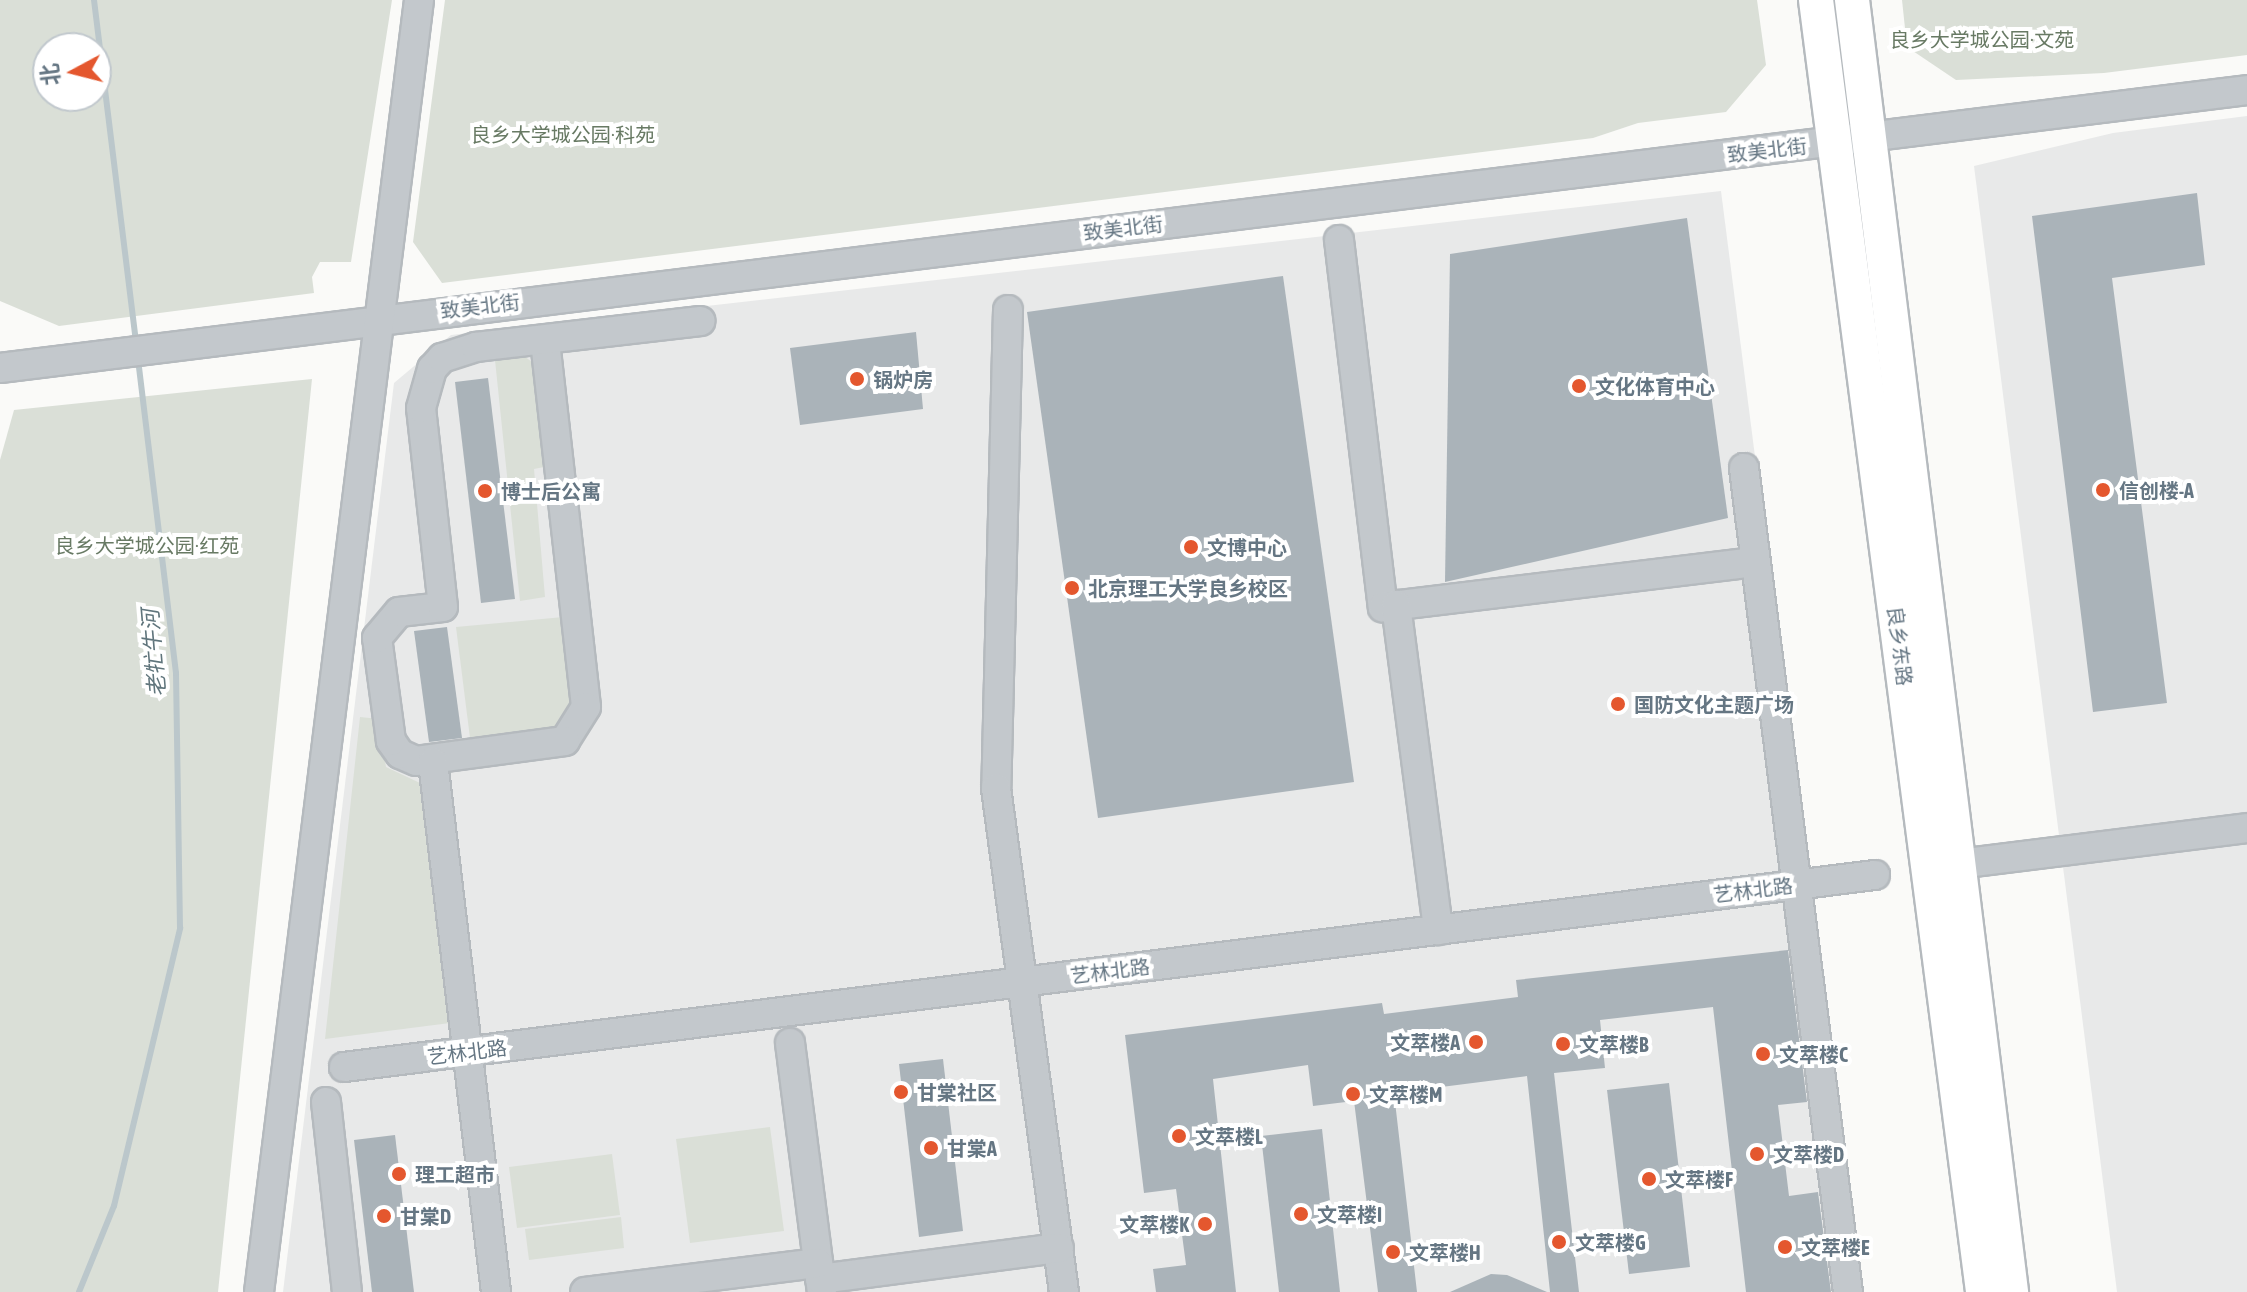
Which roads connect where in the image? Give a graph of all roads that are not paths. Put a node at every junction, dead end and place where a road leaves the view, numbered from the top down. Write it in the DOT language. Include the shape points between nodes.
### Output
graph roads {
  1 [pos="419,0"];
  2 [pos="1816,0"];
  3 [pos="1852,0"];
  4 [pos="2247,90"];
  5 [pos="1869,137"];
  6 [pos="1835,142"];
  7 [pos="1339,240"];
  8 [pos="1008,310"];
  9 [pos="377,319"];
  10 [pos="700,321"];
  11 [pos="545,341"];
  12 [pos="0,368"];
  13 [pos="1744,468"];
  14 [pos="1755,562"];
  15 [pos="1396,605"];
  16 [pos="433,762"];
  17 [pos="2247,828"];
  18 [pos="1959,864"];
  19 [pos="1875,875"];
  20 [pos="1796,885"];
  21 [pos="1438,930"];
  22 [pos="1024,982"];
  23 [pos="790,1043"];
  24 [pos="466,1052"];
  25 [pos="344,1067"];
  26 [pos="326,1102"];
  27 [pos="1059,1248"];
  28 [pos="820,1278"];
  29 [pos="259,1292"];
  30 [pos="347,1292"];
  31 [pos="496,1292"];
  32 [pos="585,1292"];
  33 [pos="1064,1292"];
  34 [pos="1848,1292"];
  35 [pos="1983,1292"];
  36 [pos="2011,1292"];
  1 -- 9 [label="street"];
  2 -- 6 [label="main road, 良乡东路"];
  3 -- 5 [label="main road, 良乡东路"];
  4 -- 5 [label="street, 致美北街"];
  5 -- 6 [label="street, 致美北街"];
  5 -- 18 [label="main road, 良乡东路"];
  6 -- 9 [label="street, 致美北街"];
  6 -- 35 [label="main road, 良乡东路"];
  7 -- 15 [label="street" via="1383,607"];
  8 -- 22 [label="street" via="996,788"];
  9 -- 12 [label="street, 致美北街"];
  9 -- 29 [label="street"];
  10 -- 11 [label="street"];
  11 -- 16 [label="street" via="586,707 565,741"];
  11 -- 16 [label="street" via="476,347 442,358 421,391 443,607 399,612 377,638 391,741 400,754"];
  13 -- 14 [label="street"];
  14 -- 15 [label="street"];
  14 -- 20 [label="street"];
  15 -- 21 [label="street"];
  16 -- 24 [label="street"];
  17 -- 18 [label="street"];
  18 -- 36 [label="main road, 良乡东路"];
  19 -- 20 [label="street, 艺林北路"];
  20 -- 21 [label="street, 艺林北路"];
  20 -- 34 [label="street"];
  21 -- 22 [label="street, 艺林北路"];
  22 -- 24 [label="street, 艺林北路"];
  22 -- 27 [label="street"];
  23 -- 28 [label="street"];
  24 -- 25 [label="street, 艺林北路"];
  24 -- 31 [label="street"];
  26 -- 30 [label="street"];
  27 -- 28 [label="street"];
  27 -- 33 [label="street"];
  28 -- 32 [label="street"];
}
